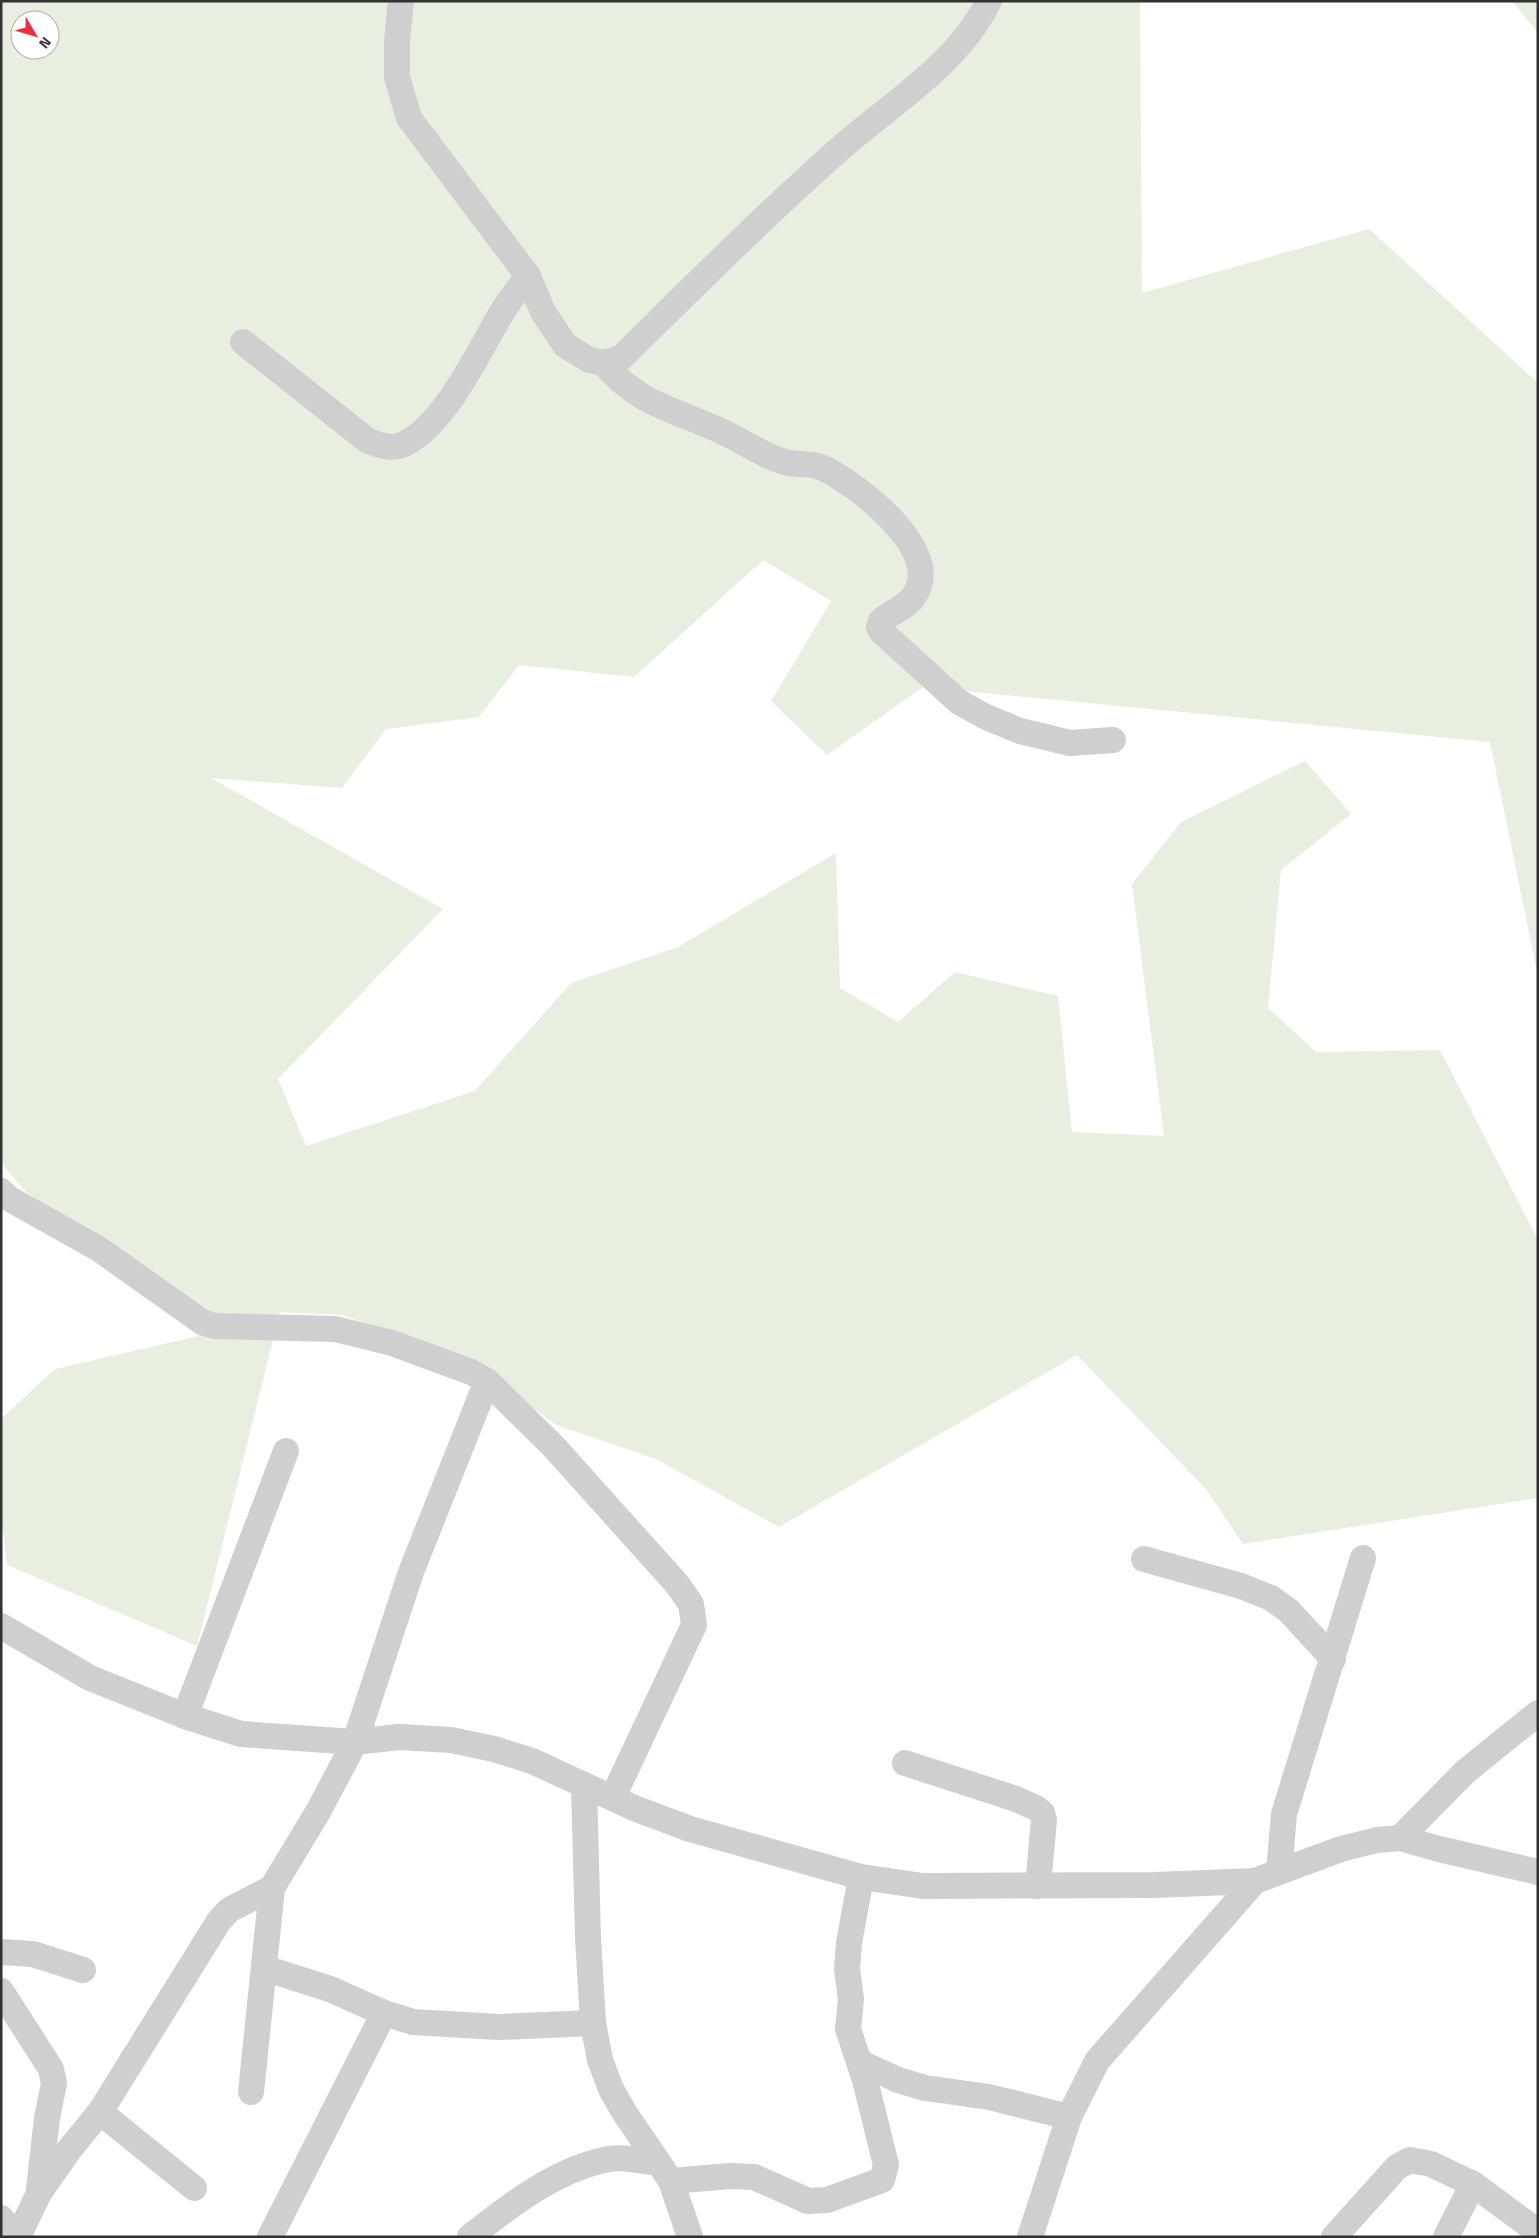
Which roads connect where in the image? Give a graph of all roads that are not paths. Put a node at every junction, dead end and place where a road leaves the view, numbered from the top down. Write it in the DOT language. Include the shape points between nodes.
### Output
graph roads {
  1 [pos="401,1"];
  2 [pos="989,1"];
  3 [pos="528,276"];
  4 [pos="243,342"];
  5 [pos="604,364"];
  6 [pos="1113,740"];
  7 [pos="1,1191"];
  8 [pos="486,1381"];
  9 [pos="286,1451"];
  10 [pos="1363,1558"];
  11 [pos="1144,1559"];
  12 [pos="1,1626"];
  13 [pos="1333,1659"];
  14 [pos="1538,1713"];
  15 [pos="185,1716"];
  16 [pos="355,1742"];
  17 [pos="905,1762"];
  18 [pos="584,1785"];
  19 [pos="613,1797"];
  20 [pos="1400,1838"];
  21 [pos="1538,1872"];
  22 [pos="1267,1876"];
  23 [pos="862,1877"];
  24 [pos="1038,1886"];
  25 [pos="272,1888"];
  26 [pos="1,1952"];
  27 [pos="264,1968"];
  28 [pos="83,1970"];
  29 [pos="1,1991"];
  30 [pos="384,2013"];
  31 [pos="593,2022"];
  32 [pos="859,2062"];
  33 [pos="251,2092"];
  34 [pos="100,2112"];
  35 [pos="1069,2117"];
  36 [pos="664,2172"];
  37 [pos="1473,2184"];
  38 [pos="194,2188"];
  39 [pos="39,2192"];
  40 [pos="1,2218"];
  41 [pos="1538,2232"];
  42 [pos="17,2237"];
  43 [pos="270,2237"];
  44 [pos="470,2237"];
  45 [pos="690,2237"];
  46 [pos="1030,2237"];
  47 [pos="1334,2237"];
  48 [pos="1446,2237"];
  1 -- 3 [label="street" via="397,78 409,118"];
  2 -- 5 [label="street" via="979,22 957,50 834,153 621,358"];
  3 -- 4 [label="street" via="503,311 460,386 422,434 388,448 368,441"];
  3 -- 5 [label="street" via="543,312 565,345 589,360"];
  5 -- 6 [label="street" via="634,393 774,458 825,469 875,502 890,516 902,530 915,555 920,584 914,598 881,621 880,627 959,702 1020,731 1052,739 1070,743"];
  7 -- 8 [label="street" via="99,1249 202,1322 215,1326 335,1329 392,1343 471,1372"];
  8 -- 16 [label="street" via="411,1572"];
  8 -- 19 [label="street" via="554,1447 691,1604 694,1625"];
  9 -- 15 [label="street"];
  10 -- 13 [label="street"];
  11 -- 13 [label="street" via="1241,1586 1271,1598 1289,1611"];
  12 -- 15 [label="street" via="90,1678"];
  13 -- 22 [label="street"];
  14 -- 20 [label="street" via="1466,1771"];
  15 -- 16 [label="street" via="241,1734"];
  16 -- 18 [label="street" via="399,1737 451,1740 532,1761"];
  16 -- 25 [label="street" via="320,1810"];
  17 -- 24 [label="street" via="1016,1799 1042,1813"];
  18 -- 19 [label="street"];
  18 -- 31 [label="street"];
  19 -- 23 [label="street" via="690,1829"];
  20 -- 21 [label="street"];
  20 -- 22 [label="street" via="1341,1849"];
  22 -- 24 [label="street" via="1155,1885"];
  22 -- 35 [label="street" via="1097,2061"];
  23 -- 24 [label="street" via="922,1886"];
  23 -- 32 [label="street" via="847,1969 851,2000 848,2029"];
  25 -- 27 [label="street"];
  25 -- 34 [label="street" via="229,1910 219,1921"];
  26 -- 28 [label="street" via="33,1954"];
  27 -- 30 [label="street" via="330,1990"];
  27 -- 33 [label="street"];
  29 -- 39 [label="street" via="51,2068 54,2082"];
  30 -- 31 [label="street" via="413,2022 499,2027"];
  30 -- 43 [label="street"];
  31 -- 36 [label="street" via="600,2060 611,2089"];
  32 -- 35 [label="street" via="925,2088 989,2097"];
  32 -- 36 [label="street" via="886,2165 882,2180 827,2200 808,2201 754,2177"];
  34 -- 38 [label="street"];
  34 -- 39 [label="street"];
  35 -- 46 [label="street"];
  36 -- 44 [label="street" via="633,2158 605,2160 578,2168 509,2206"];
  36 -- 45 [label="street"];
  37 -- 41 [label="street"];
  37 -- 47 [label="street" via="1431,2164 1410,2160 1397,2167"];
  37 -- 48 [label="street"];
  39 -- 42 [label="street"];
  40 -- 42 [label="street"];
}
